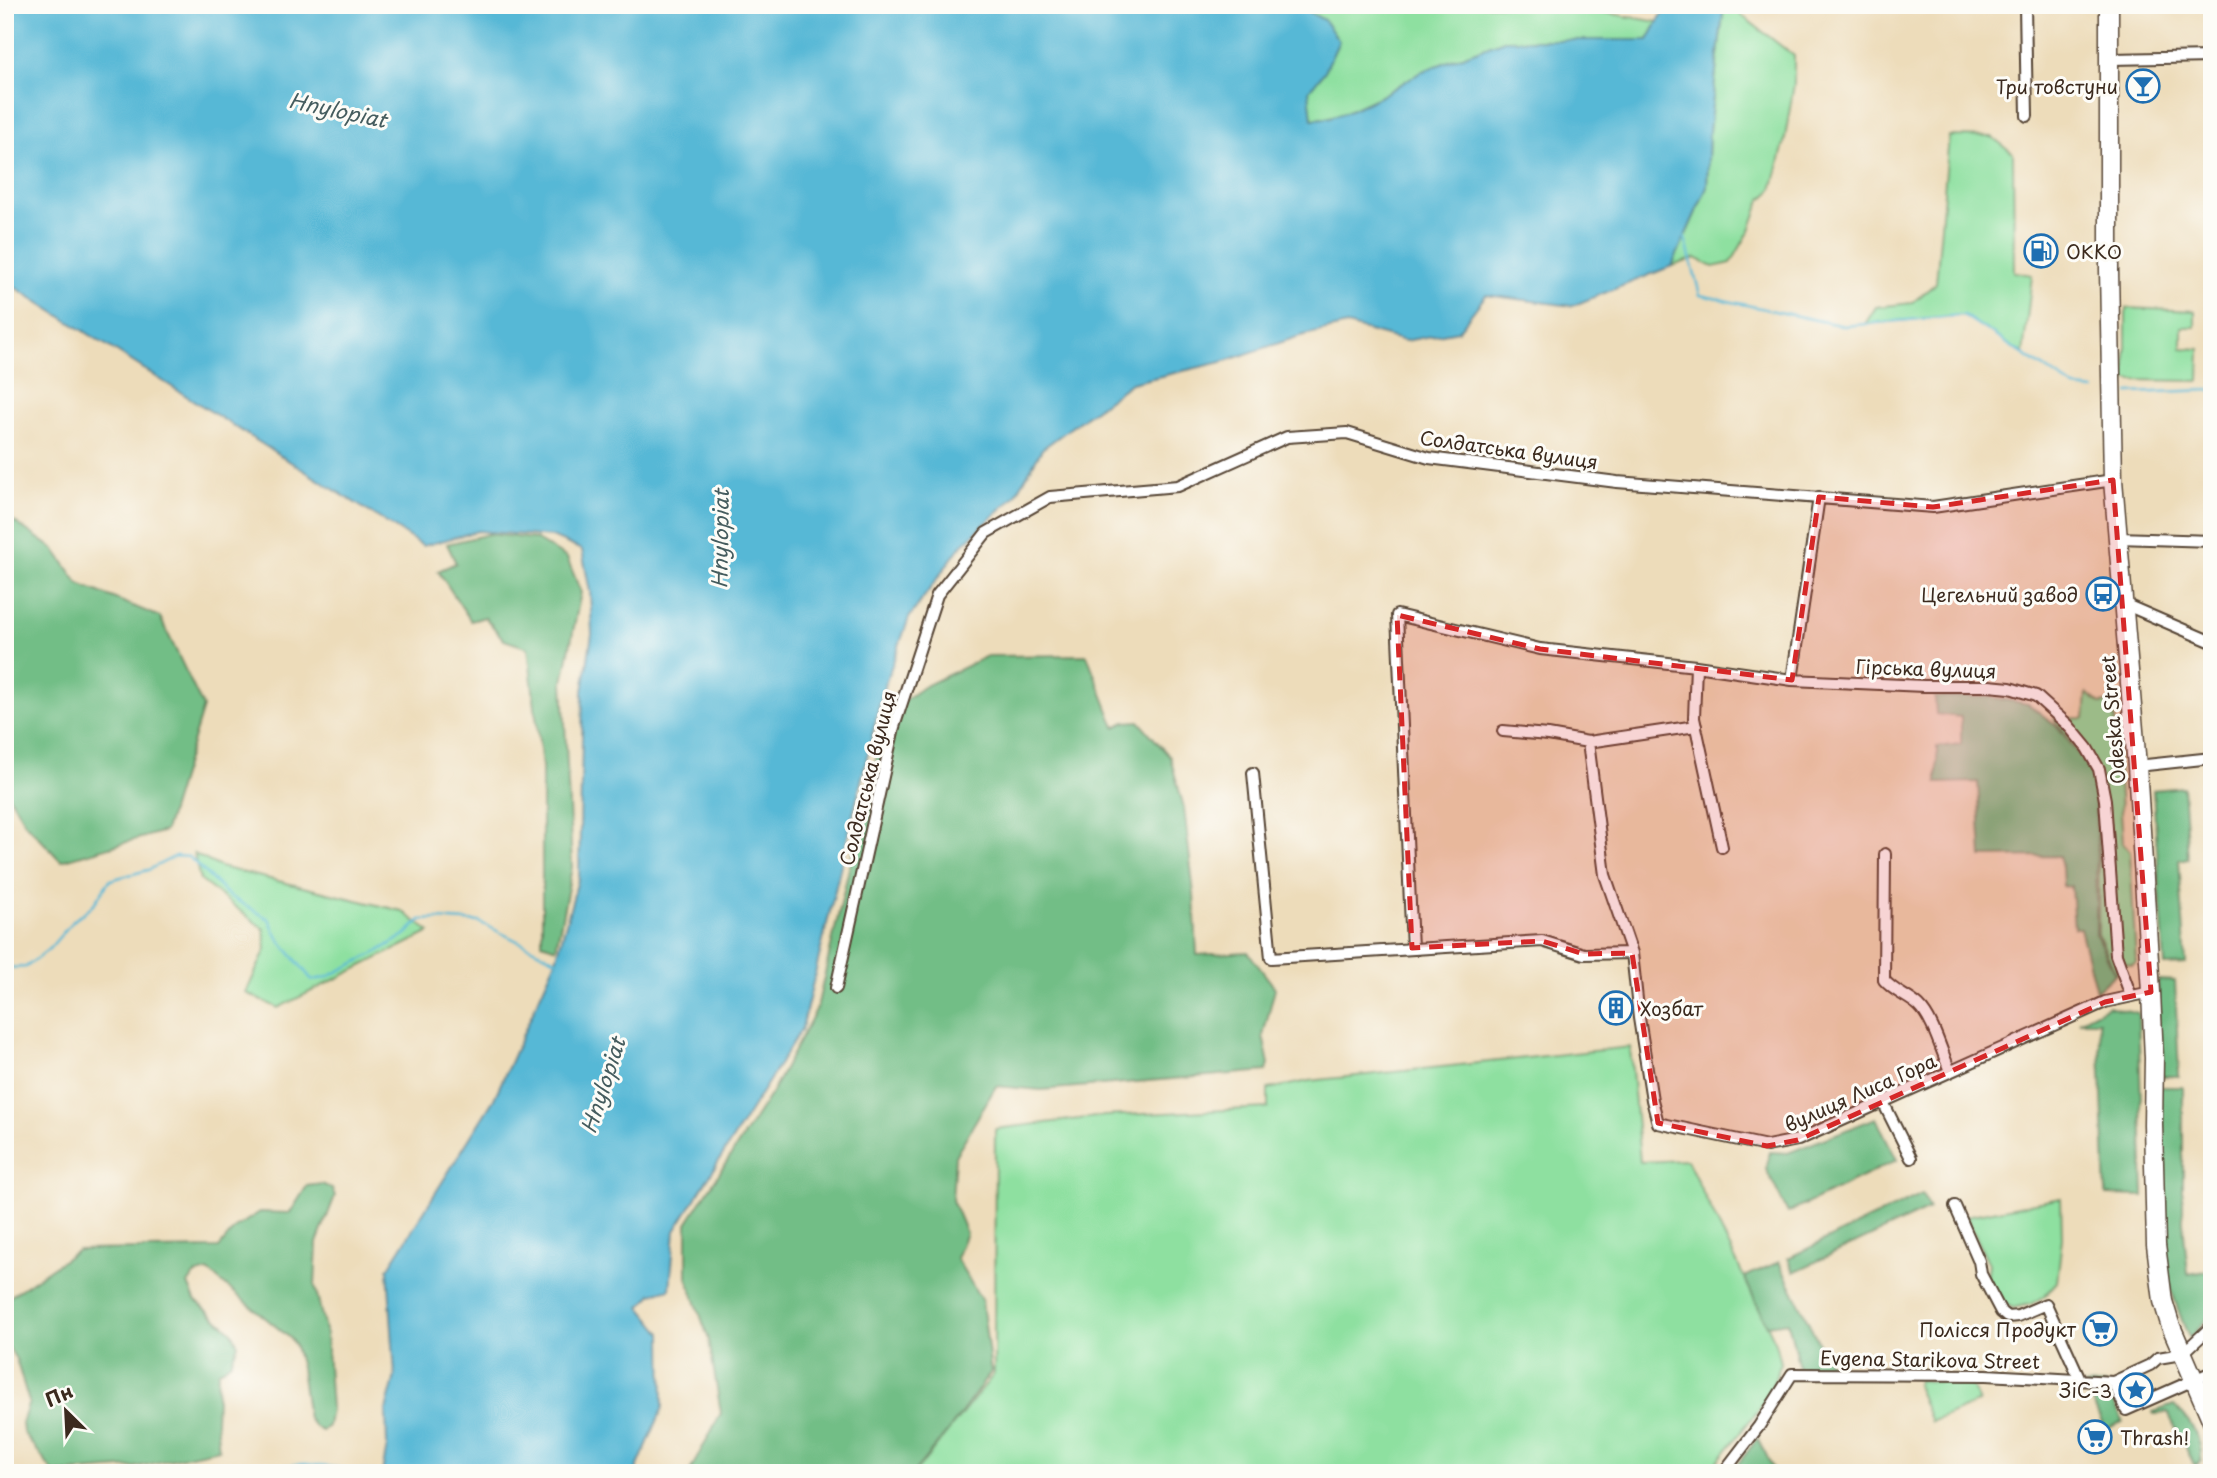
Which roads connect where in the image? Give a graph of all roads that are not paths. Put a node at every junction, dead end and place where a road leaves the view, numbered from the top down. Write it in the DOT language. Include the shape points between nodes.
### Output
graph roads {
  1 [pos="2025,5"];
  2 [pos="2109,5"];
  3 [pos="2212,57"];
  4 [pos="2111,59"];
  5 [pos="2027,116"];
  6 [pos="2113,480"];
  7 [pos="1819,497"];
  8 [pos="2118,538"];
  9 [pos="2212,541"];
  10 [pos="2124,604"];
  11 [pos="2212,642"];
  12 [pos="1696,666"];
  13 [pos="1792,680"];
  14 [pos="1696,726"];
  15 [pos="1503,731"];
  16 [pos="1588,742"];
  17 [pos="2212,758"];
  18 [pos="2137,766"];
  19 [pos="1254,773"];
  20 [pos="1722,847"];
  21 [pos="1885,854"];
  22 [pos="1412,948"];
  23 [pos="1632,953"];
  24 [pos="836,988"];
  25 [pos="2151,992"];
  26 [pos="2131,996"];
  27 [pos="1950,1071"];
  28 [pos="1883,1102"];
  29 [pos="1910,1158"];
  30 [pos="1955,1206"];
  31 [pos="2212,1326"];
  32 [pos="2182,1354"];
  33 [pos="2212,1373"];
  34 [pos="2080,1379"];
  35 [pos="2193,1380"];
  36 [pos="2113,1382"];
  37 [pos="2212,1421"];
  38 [pos="1723,1473"];
  1 -- 5 [label="street"];
  2 -- 4 [label="main road, Odeska Street"];
  3 -- 4 [label="street"];
  4 -- 6 [label="main road, Odeska Street"];
  6 -- 7 [label="street, Солдатська вулиця" via="1933,507"];
  6 -- 8 [label="main road, Odeska Street"];
  7 -- 13 [label="street"];
  7 -- 24 [label="street, Солдатська вулиця" via="1617,482 1429,458 1347,433 1287,437 1178,486 1050,497 986,533 937,595 894,727"];
  8 -- 9 [label="street"];
  8 -- 10 [label="main road, Odeska Street"];
  10 -- 11 [label="street"];
  10 -- 18 [label="main road, Odeska Street"];
  12 -- 13 [label="street, Гірська вулиця"];
  12 -- 14 [label="street"];
  12 -- 22 [label="street, Гірська вулиця" via="1540,649 1397,615"];
  13 -- 26 [label="street, Гірська вулиця" via="2010,688 2036,696 2068,725 2099,769 2116,955"];
  14 -- 16 [label="street"];
  14 -- 20 [label="street"];
  15 -- 16 [label="street"];
  16 -- 23 [label="street" via="1605,875"];
  17 -- 18 [label="street"];
  18 -- 25 [label="main road, Odeska Street"];
  19 -- 22 [label="street" via="1271,958"];
  21 -- 27 [label="street" via="1884,980 1928,1017"];
  22 -- 23 [label="street" via="1542,941 1584,954"];
  23 -- 28 [label="street, вулиця Лиса Гора" via="1658,1123 1767,1146 1798,1140"];
  25 -- 26 [label="street, вулиця Лиса Гора"];
  25 -- 32 [label="main road, Odeska Street" via="2156,1245 2163,1301"];
  26 -- 27 [label="street, вулиця Лиса Гора" via="2105,1002"];
  27 -- 28 [label="street, вулиця Лиса Гора"];
  28 -- 29 [label="street"];
  30 -- 34 [label="street" via="2001,1312 2018,1316 2046,1304"];
  31 -- 32 [label="street"];
  32 -- 35 [label="main road, Odeska Street"];
  32 -- 36 [label="street, Evgena Starikova Street" via="2158,1358"];
  33 -- 35 [label="street"];
  34 -- 36 [label="street, Evgena Starikova Street"];
  34 -- 38 [label="street, Evgena Starikova Street" via="1792,1374"];
  35 -- 36 [label="street" via="2126,1410"];
  35 -- 37 [label="main road, Odeska Street"];
}
